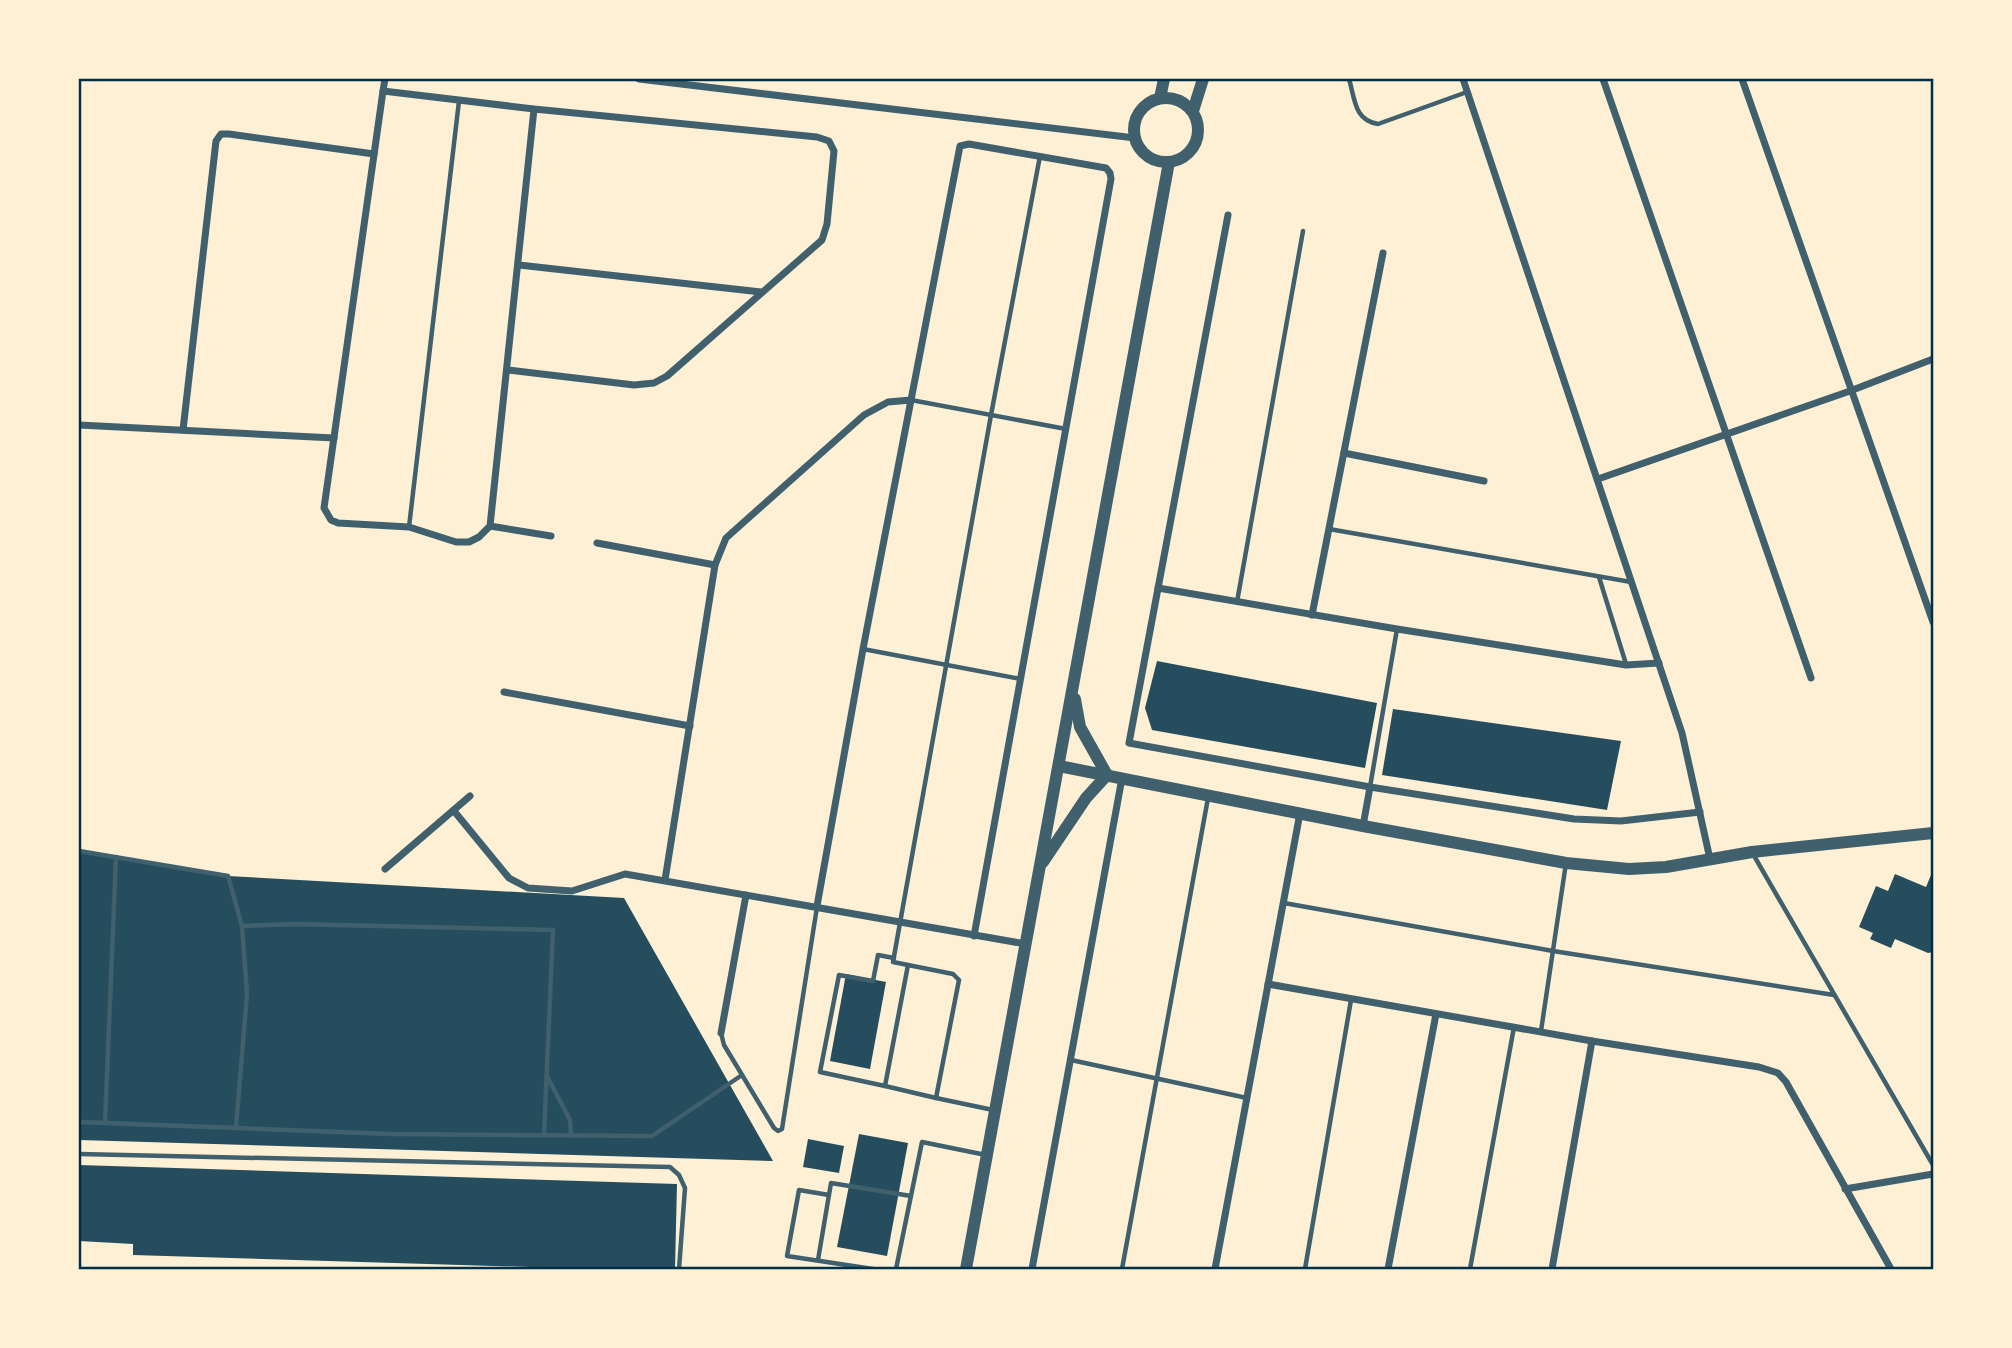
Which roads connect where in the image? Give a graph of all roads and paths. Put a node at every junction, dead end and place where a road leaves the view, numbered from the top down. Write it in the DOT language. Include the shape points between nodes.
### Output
graph roads {
  1 [pos="385,79"];
  2 [pos="639,79"];
  3 [pos="1164,79"];
  4 [pos="1203,79"];
  5 [pos="1349,79"];
  6 [pos="1463,79"];
  7 [pos="1603,79"];
  8 [pos="1742,79"];
  9 [pos="383,91"];
  10 [pos="1467,92"];
  11 [pos="1160,98"];
  12 [pos="459,100"];
  13 [pos="534,109"];
  14 [pos="1193,111"];
  15 [pos="1135,138"];
  16 [pos="374,155"];
  17 [pos="1040,156"];
  18 [pos="1169,162"];
  19 [pos="1228,215"];
  20 [pos="1303,231"];
  21 [pos="1383,253"];
  22 [pos="519,265"];
  23 [pos="761,292"];
  24 [pos="1933,359"];
  25 [pos="508,370"];
  26 [pos="1850,391"];
  27 [pos="911,400"];
  28 [pos="991,415"];
  29 [pos="79,425"];
  30 [pos="1067,429"];
  31 [pos="183,430"];
  32 [pos="1726,434"];
  33 [pos="334,438"];
  34 [pos="1344,453"];
  35 [pos="1598,479"];
  36 [pos="1484,481"];
  37 [pos="490,526"];
  38 [pos="409,527"];
  39 [pos="1329,528"];
  40 [pos="551,536"];
  41 [pos="597,543"];
  42 [pos="715,565"];
  43 [pos="1599,577"];
  44 [pos="1632,582"];
  45 [pos="1158,588"];
  46 [pos="1237,602"];
  47 [pos="1312,615"];
  48 [pos="1933,622"];
  49 [pos="1397,629"];
  50 [pos="863,649"];
  51 [pos="1659,663"];
  52 [pos="948,664"];
  53 [pos="1626,665"];
  54 [pos="1811,678"];
  55 [pos="1021,679"];
  56 [pos="1073,689"];
  57 [pos="504,692"];
  58 [pos="690,726"];
  59 [pos="1059,766"];
  60 [pos="1107,775"];
  61 [pos="1122,778"];
  62 [pos="1370,787"];
  63 [pos="1209,795"];
  64 [pos="470,796"];
  65 [pos="454,811"];
  66 [pos="1700,812"];
  67 [pos="1300,814"];
  68 [pos="1363,826"];
  69 [pos="1933,833"];
  70 [pos="79,851"];
  71 [pos="1752,852"];
  72 [pos="117,857"];
  73 [pos="1710,859"];
  74 [pos="1566,863"];
  75 [pos="1040,867"];
  76 [pos="385,869"];
  77 [pos="665,880"];
  78 [pos="746,894"];
  79 [pos="1283,902"];
  80 [pos="817,906"];
  81 [pos="900,922"];
  82 [pos="242,926"];
  83 [pos="974,936"];
  84 [pos="1026,944"];
  85 [pos="1553,951"];
  86 [pos="894,958"];
  87 [pos="908,965"];
  88 [pos="1268,984"];
  89 [pos="1834,995"];
  90 [pos="1351,1000"];
  91 [pos="1436,1014"];
  92 [pos="1514,1027"];
  93 [pos="1540,1032"];
  94 [pos="721,1033"];
  95 [pos="1592,1041"];
  96 [pos="1070,1060"];
  97 [pos="742,1075"];
  98 [pos="547,1076"];
  99 [pos="1156,1079"];
  100 [pos="885,1086"];
  101 [pos="936,1098"];
  102 [pos="1247,1098"];
  103 [pos="996,1110"];
  104 [pos="79,1122"];
  105 [pos="105,1123"];
  106 [pos="236,1127"];
  107 [pos="544,1134"];
  108 [pos="571,1135"];
  109 [pos="79,1154"];
  110 [pos="987,1156"];
  111 [pos="1933,1165"];
  112 [pos="1933,1174"];
  113 [pos="1845,1189"];
  114 [pos="829,1195"];
  115 [pos="911,1196"];
  116 [pos="818,1260"];
  117 [pos="679,1269"];
  118 [pos="873,1269"];
  119 [pos="896,1269"];
  120 [pos="966,1269"];
  121 [pos="1032,1269"];
  122 [pos="1122,1269"];
  123 [pos="1215,1269"];
  124 [pos="1305,1269"];
  125 [pos="1388,1269"];
  126 [pos="1470,1269"];
  127 [pos="1552,1269"];
  128 [pos="1891,1269"];
  1 -- 9 [label="street"];
  2 -- 15 [label="street"];
  3 -- 11 [label="street"];
  4 -- 14 [label="street"];
  5 -- 10 [label="lane" via="1361,117 1378,124"];
  6 -- 10 [label="street"];
  7 -- 32 [label="street"];
  8 -- 26 [label="street"];
  9 -- 12 [label="street"];
  9 -- 16 [label="street"];
  10 -- 35 [label="street"];
  11 -- 14 [label="street" via="1178,100"];
  11 -- 15 [label="street" via="1142,108"];
  12 -- 13 [label="street"];
  12 -- 38 [label="lane"];
  13 -- 22 [label="street"];
  13 -- 23 [label="street" via="817,136 829,141 834,151 822,240"];
  14 -- 18 [label="street" via="1198,132 1195,144 1180,159"];
  15 -- 18 [label="street" via="1152,158"];
  16 -- 31 [label="street" via="229,134 216,141"];
  16 -- 33 [label="street"];
  17 -- 27 [label="street" via="960,146"];
  17 -- 28 [label="lane"];
  17 -- 30 [label="street" via="1106,168 1111,179"];
  18 -- 56 [label="street"];
  19 -- 45 [label="street"];
  20 -- 46 [label="lane"];
  21 -- 34 [label="street"];
  22 -- 23 [label="street"];
  22 -- 25 [label="street"];
  23 -- 25 [label="street" via="654,383 634,385"];
  24 -- 26 [label="street"];
  25 -- 37 [label="street"];
  26 -- 32 [label="street"];
  26 -- 48 [label="street"];
  27 -- 28 [label="lane"];
  27 -- 42 [label="street" via="888,402 864,415 726,538"];
  27 -- 50 [label="street"];
  28 -- 30 [label="lane"];
  28 -- 52 [label="lane"];
  29 -- 31 [label="street"];
  30 -- 55 [label="street"];
  31 -- 33 [label="street"];
  32 -- 35 [label="street"];
  32 -- 54 [label="street"];
  33 -- 38 [label="street" via="324,508 331,520"];
  34 -- 36 [label="street"];
  34 -- 39 [label="street"];
  35 -- 44 [label="street"];
  37 -- 38 [label="street" via="469,542"];
  37 -- 40 [label="street"];
  39 -- 43 [label="lane"];
  39 -- 47 [label="street"];
  41 -- 42 [label="street"];
  42 -- 58 [label="street"];
  43 -- 44 [label="lane"];
  43 -- 53 [label="lane"];
  44 -- 51 [label="street"];
  45 -- 46 [label="street"];
  45 -- 62 [label="street" via="1129,743"];
  46 -- 47 [label="street"];
  47 -- 49 [label="street"];
  49 -- 53 [label="street"];
  49 -- 62 [label="lane"];
  50 -- 52 [label="lane"];
  50 -- 80 [label="street"];
  51 -- 53 [label="street"];
  51 -- 66 [label="street" via="1682,733"];
  52 -- 55 [label="lane"];
  52 -- 81 [label="lane"];
  55 -- 83 [label="street"];
  56 -- 59 [label="street"];
  56 -- 60 [label="street" via="1080,727"];
  57 -- 58 [label="street"];
  58 -- 77 [label="street"];
  59 -- 60 [label="street"];
  59 -- 75 [label="street"];
  60 -- 61 [label="street"];
  60 -- 75 [label="street" via="1086,797"];
  61 -- 63 [label="street"];
  61 -- 96 [label="street"];
  62 -- 66 [label="street" via="1574,820 1621,821"];
  62 -- 68 [label="street"];
  63 -- 67 [label="street"];
  63 -- 99 [label="lane"];
  64 -- 65 [label="street"];
  65 -- 76 [label="street"];
  65 -- 77 [label="street" via="509,878 528,888 572,891 625,874"];
  66 -- 73 [label="street"];
  67 -- 68 [label="street"];
  67 -- 79 [label="street"];
  68 -- 74 [label="street"];
  69 -- 71 [label="street"];
  70 -- 72 [label="lane"];
  71 -- 73 [label="street"];
  71 -- 89 [label="lane"];
  72 -- 82 [label="lane" via="228,876"];
  72 -- 105 [label="lane"];
  73 -- 74 [label="street" via="1629,869"];
  74 -- 85 [label="lane"];
  75 -- 84 [label="street"];
  77 -- 78 [label="street"];
  78 -- 80 [label="street"];
  78 -- 94 [label="street"];
  79 -- 85 [label="lane"];
  79 -- 88 [label="street"];
  80 -- 81 [label="street"];
  80 -- 97 [label="lane" via="782,1129 774,1128"];
  81 -- 83 [label="street"];
  81 -- 86 [label="lane"];
  82 -- 98 [label="lane" via="553,930"];
  82 -- 106 [label="lane" via="247,994"];
  83 -- 84 [label="street"];
  84 -- 103 [label="street"];
  85 -- 89 [label="lane"];
  85 -- 93 [label="lane"];
  86 -- 87 [label="lane" via="893,962"];
  86 -- 100 [label="lane" via="878,955 873,981 839,975 820,1072"];
  87 -- 100 [label="lane"];
  87 -- 101 [label="lane" via="953,974 959,980"];
  88 -- 90 [label="street"];
  88 -- 102 [label="street"];
  89 -- 111 [label="lane"];
  90 -- 91 [label="street"];
  90 -- 124 [label="lane"];
  91 -- 92 [label="street"];
  91 -- 125 [label="street"];
  92 -- 93 [label="street"];
  92 -- 126 [label="lane"];
  93 -- 95 [label="street"];
  94 -- 97 [label="lane"];
  95 -- 113 [label="street" via="1778,1073"];
  95 -- 127 [label="street"];
  96 -- 99 [label="lane"];
  96 -- 121 [label="street"];
  97 -- 108 [label="lane" via="652,1136"];
  98 -- 107 [label="lane"];
  98 -- 108 [label="lane" via="570,1120"];
  99 -- 102 [label="lane"];
  99 -- 122 [label="lane"];
  100 -- 101 [label="lane"];
  101 -- 103 [label="lane"];
  102 -- 123 [label="street"];
  103 -- 110 [label="street"];
  104 -- 105 [label="lane"];
  105 -- 106 [label="lane"];
  106 -- 107 [label="lane"];
  107 -- 108 [label="lane"];
  109 -- 117 [label="lane" via="670,1167 685,1188"];
  110 -- 115 [label="lane" via="922,1142"];
  110 -- 120 [label="street"];
  112 -- 113 [label="street"];
  113 -- 128 [label="street"];
  114 -- 115 [label="lane" via="831,1183"];
  114 -- 116 [label="lane"];
  114 -- 116 [label="lane" via="799,1190 787,1256"];
  115 -- 119 [label="lane"];
  116 -- 118 [label="lane"];
}
